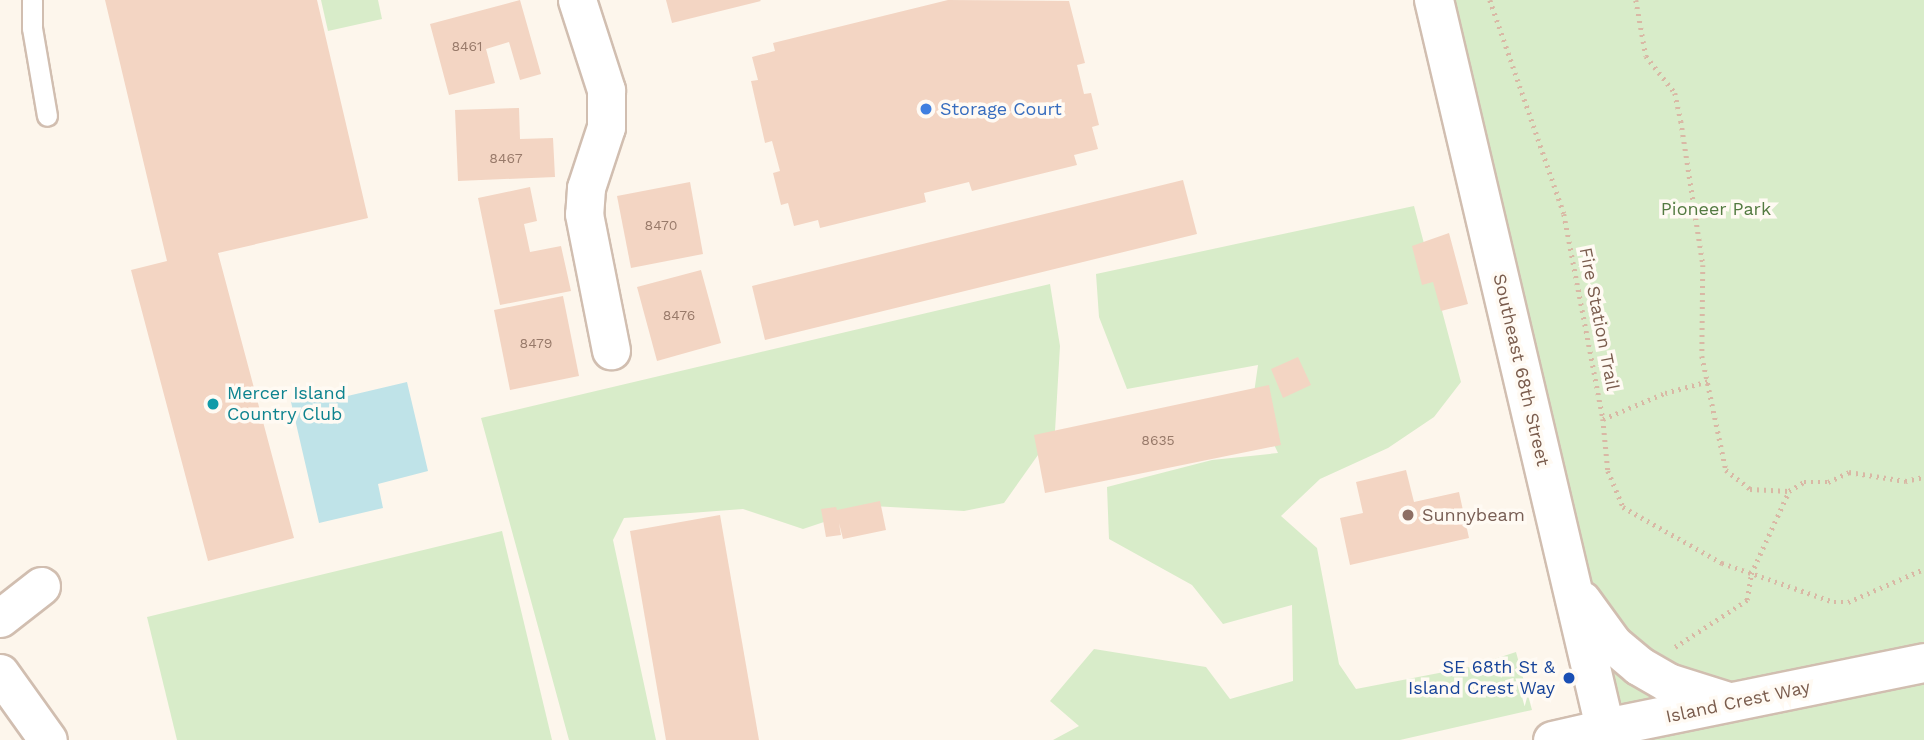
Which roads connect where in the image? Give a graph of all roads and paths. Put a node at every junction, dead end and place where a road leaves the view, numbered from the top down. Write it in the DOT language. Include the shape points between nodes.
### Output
graph roads {
  1 [pos="32,0"];
  2 [pos="577,0"];
  3 [pos="1434,0"];
  4 [pos="1490,0"];
  5 [pos="1636,0"];
  6 [pos="47,116"];
  7 [pos="611,350"];
  8 [pos="1709,381"];
  9 [pos="1603,419"];
  10 [pos="1924,477"];
  11 [pos="1789,491"];
  12 [pos="1565,557"];
  13 [pos="1924,569"];
  14 [pos="1751,574"];
  15 [pos="41,586"];
  16 [pos="0,618"];
  17 [pos="1664,654"];
  18 [pos="1924,663"];
  19 [pos="0,673"];
  20 [pos="1733,703"];
  21 [pos="1607,734"];
  22 [pos="48,740"];
  23 [pos="1552,740"];
  1 -- 6 [label="lane" via="32,28"];
  2 -- 7 [label="street" via="606,89 606,127 586,188 584,214"];
  3 -- 12 [label="street, Southeast 68th Street"];
  4 -- 9 [label="path, Fire Station Trail" via="1564,214"];
  5 -- 8 [label="path" via="1646,56 1675,93 1681,121 1703,265 1702,356"];
  8 -- 9 [label="path" via="1665,393"];
  8 -- 11 [label="path" via="1726,470 1750,489"];
  9 -- 14 [label="path, Fire Station Trail" via="1608,471 1623,507"];
  10 -- 11 [label="path" via="1905,481 1849,472"];
  11 -- 14 [label="path"];
  12 -- 20 [label="street" via="1586,608 1613,644 1668,683"];
  12 -- 21 [label="street, Southeast 68th Street"];
  13 -- 14 [label="path, Fire Station Trail" via="1848,602"];
  14 -- 17 [label="path" via="1747,600"];
  15 -- 16 [label="street"];
  18 -- 20 [label="street, Island Crest Way"];
  19 -- 22 [label="street"];
  20 -- 21 [label="street, Island Crest Way"];
  21 -- 23 [label="street, Island Crest Way"];
}
